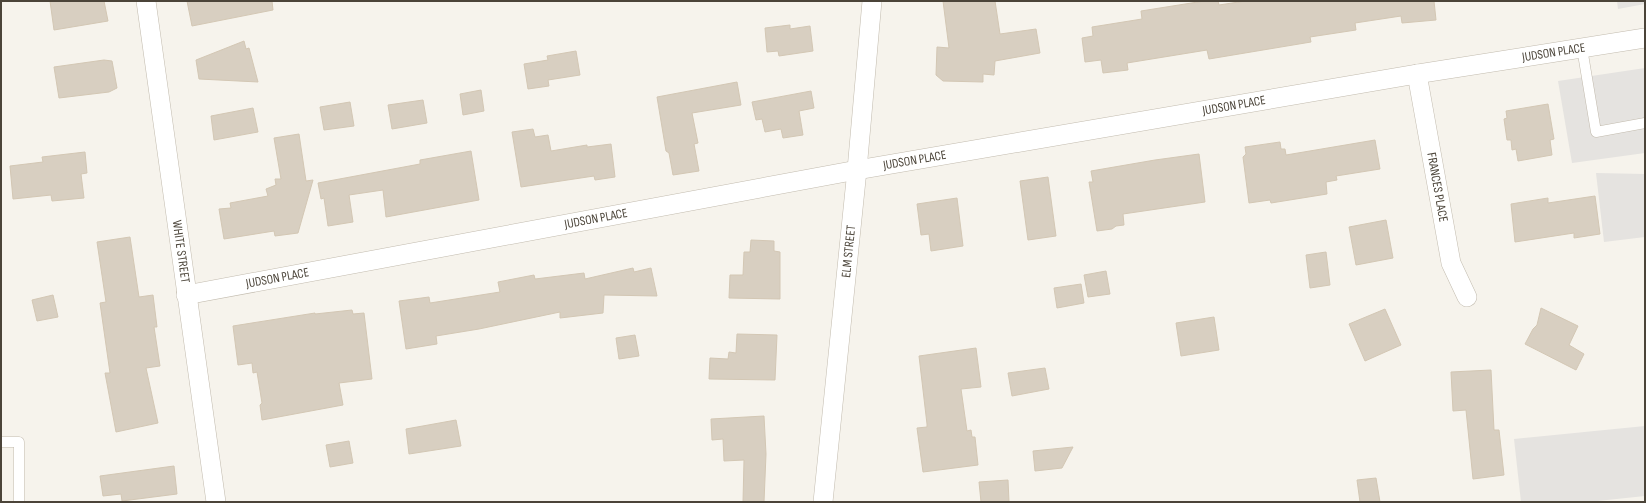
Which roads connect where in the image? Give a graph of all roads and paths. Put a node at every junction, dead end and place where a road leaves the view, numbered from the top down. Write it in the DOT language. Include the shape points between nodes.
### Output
graph roads {
  1 [pos="146,1"];
  2 [pos="872,1"];
  3 [pos="1645,38"];
  4 [pos="1582,48"];
  5 [pos="1418,74"];
  6 [pos="1645,123"];
  7 [pos="857,170"];
  8 [pos="186,295"];
  9 [pos="1467,297"];
  10 [pos="1,442"];
  11 [pos="19,502"];
  12 [pos="216,502"];
  13 [pos="823,502"];
  1 -- 8 [label="street, WHITE STREET"];
  2 -- 7 [label="street, ELM STREET"];
  3 -- 4 [label="street, JUDSON PLACE"];
  4 -- 5 [label="street, JUDSON PLACE"];
  4 -- 6 [label="lane" via="1596,132"];
  5 -- 7 [label="street, JUDSON PLACE"];
  5 -- 9 [label="street, FRANCES PLACE" via="1451,263"];
  7 -- 8 [label="street, JUDSON PLACE"];
  7 -- 13 [label="street, ELM STREET"];
  8 -- 12 [label="street, WHITE STREET"];
  10 -- 11 [label="lane" via="19,442"];
}
